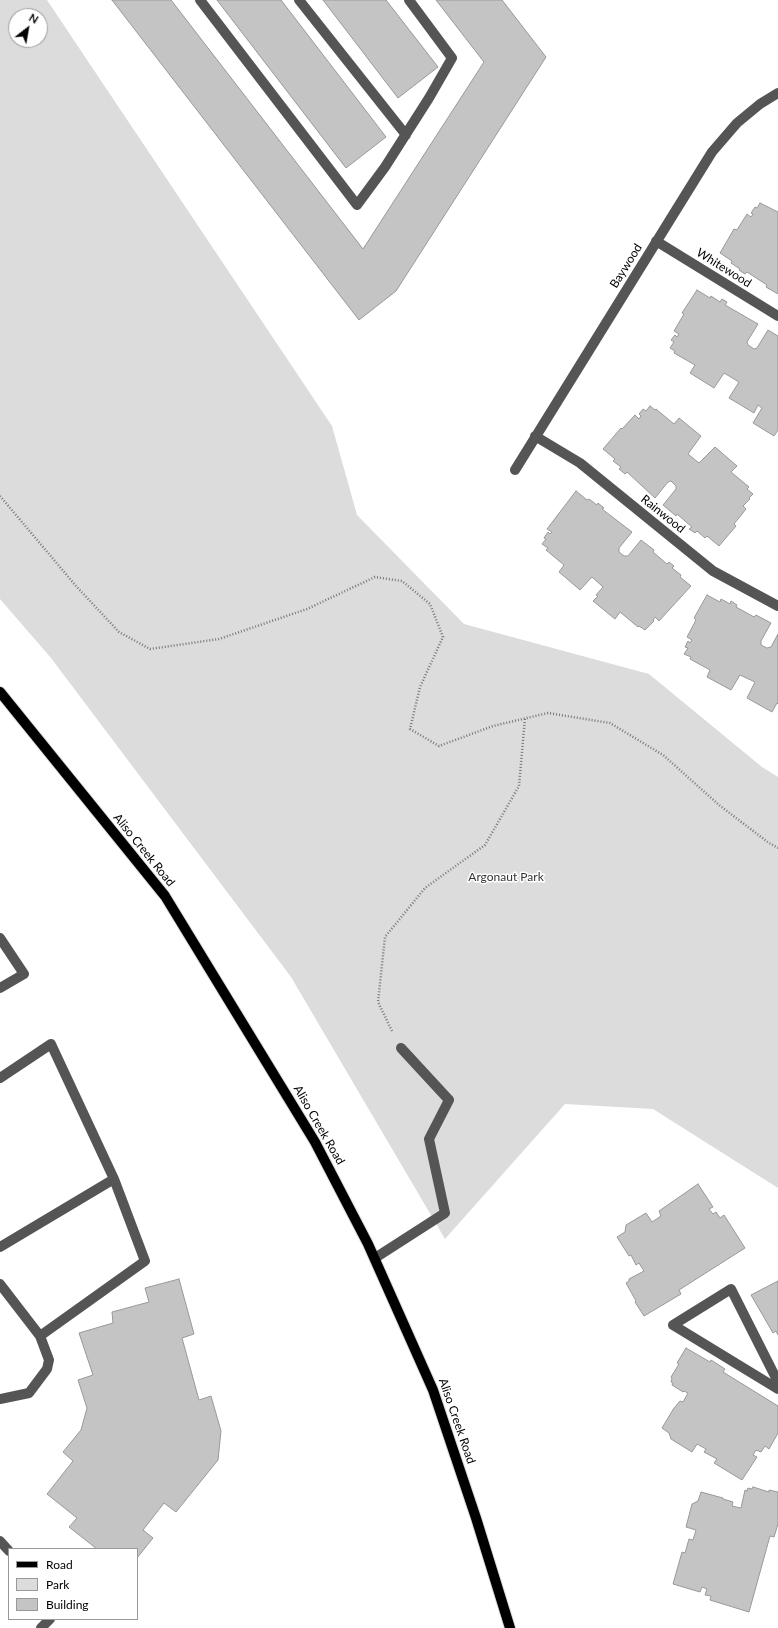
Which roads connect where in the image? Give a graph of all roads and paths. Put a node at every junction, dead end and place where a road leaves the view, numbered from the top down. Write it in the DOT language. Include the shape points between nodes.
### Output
graph roads {
  1 [pos="200,0"];
  2 [pos="299,0"];
  3 [pos="409,0"];
  4 [pos="778,93"];
  5 [pos="406,135"];
  6 [pos="656,241"];
  7 [pos="778,316"];
  8 [pos="535,436"];
  9 [pos="515,470"];
  10 [pos="0,496"];
  11 [pos="778,606"];
  12 [pos="0,692"];
  13 [pos="525,718"];
  14 [pos="778,848"];
  15 [pos="0,938"];
  16 [pos="0,988"];
  17 [pos="400,1048"];
  18 [pos="0,1078"];
  19 [pos="114,1178"];
  20 [pos="0,1247"];
  21 [pos="375,1258"];
  22 [pos="0,1284"];
  23 [pos="40,1336"];
  24 [pos="778,1382"];
  25 [pos="778,1389"];
  26 [pos="0,1399"];
  27 [pos="0,1541"];
  28 [pos="8,1550"];
  29 [pos="49,1620"];
  30 [pos="41,1628"];
  31 [pos="510,1628"];
  1 -- 5 [label="street" via="356,205"];
  2 -- 5 [label="street"];
  3 -- 5 [label="street" via="452,58"];
  4 -- 6 [label="street, Baywood" via="737,123 712,152"];
  6 -- 7 [label="street, Whitewood"];
  6 -- 8 [label="street, Baywood"];
  8 -- 9 [label="street, Baywood"];
  8 -- 11 [label="street, Rainwood" via="580,463 713,571"];
  10 -- 13 [label="path" via="76,586 119,632 150,649 219,639 307,609 375,577 402,580 430,604 443,637 420,687 410,729 439,746 493,726"];
  12 -- 21 [label="main road, Aliso Creek Road" via="165,896 315,1142"];
  13 -- 14 [label="path" via="548,712 610,724 663,755 719,805"];
  13 -- 17 [label="path" via="519,786 485,845 425,888 385,937 378,1002"];
  15 -- 16 [label="street" via="24,974"];
  17 -- 21 [label="street" via="449,1100 429,1139 445,1214"];
  18 -- 19 [label="street" via="51,1044"];
  19 -- 20 [label="street"];
  19 -- 23 [label="street" via="145,1261"];
  21 -- 31 [label="main road, Aliso Creek Road" via="433,1390"];
  22 -- 23 [label="street"];
  23 -- 26 [label="street" via="49,1360 46,1369 28,1392"];
  24 -- 25 [label="street" via="730,1289 673,1325"];
  27 -- 28 [label="street"];
  29 -- 30 [label="street"];
}
